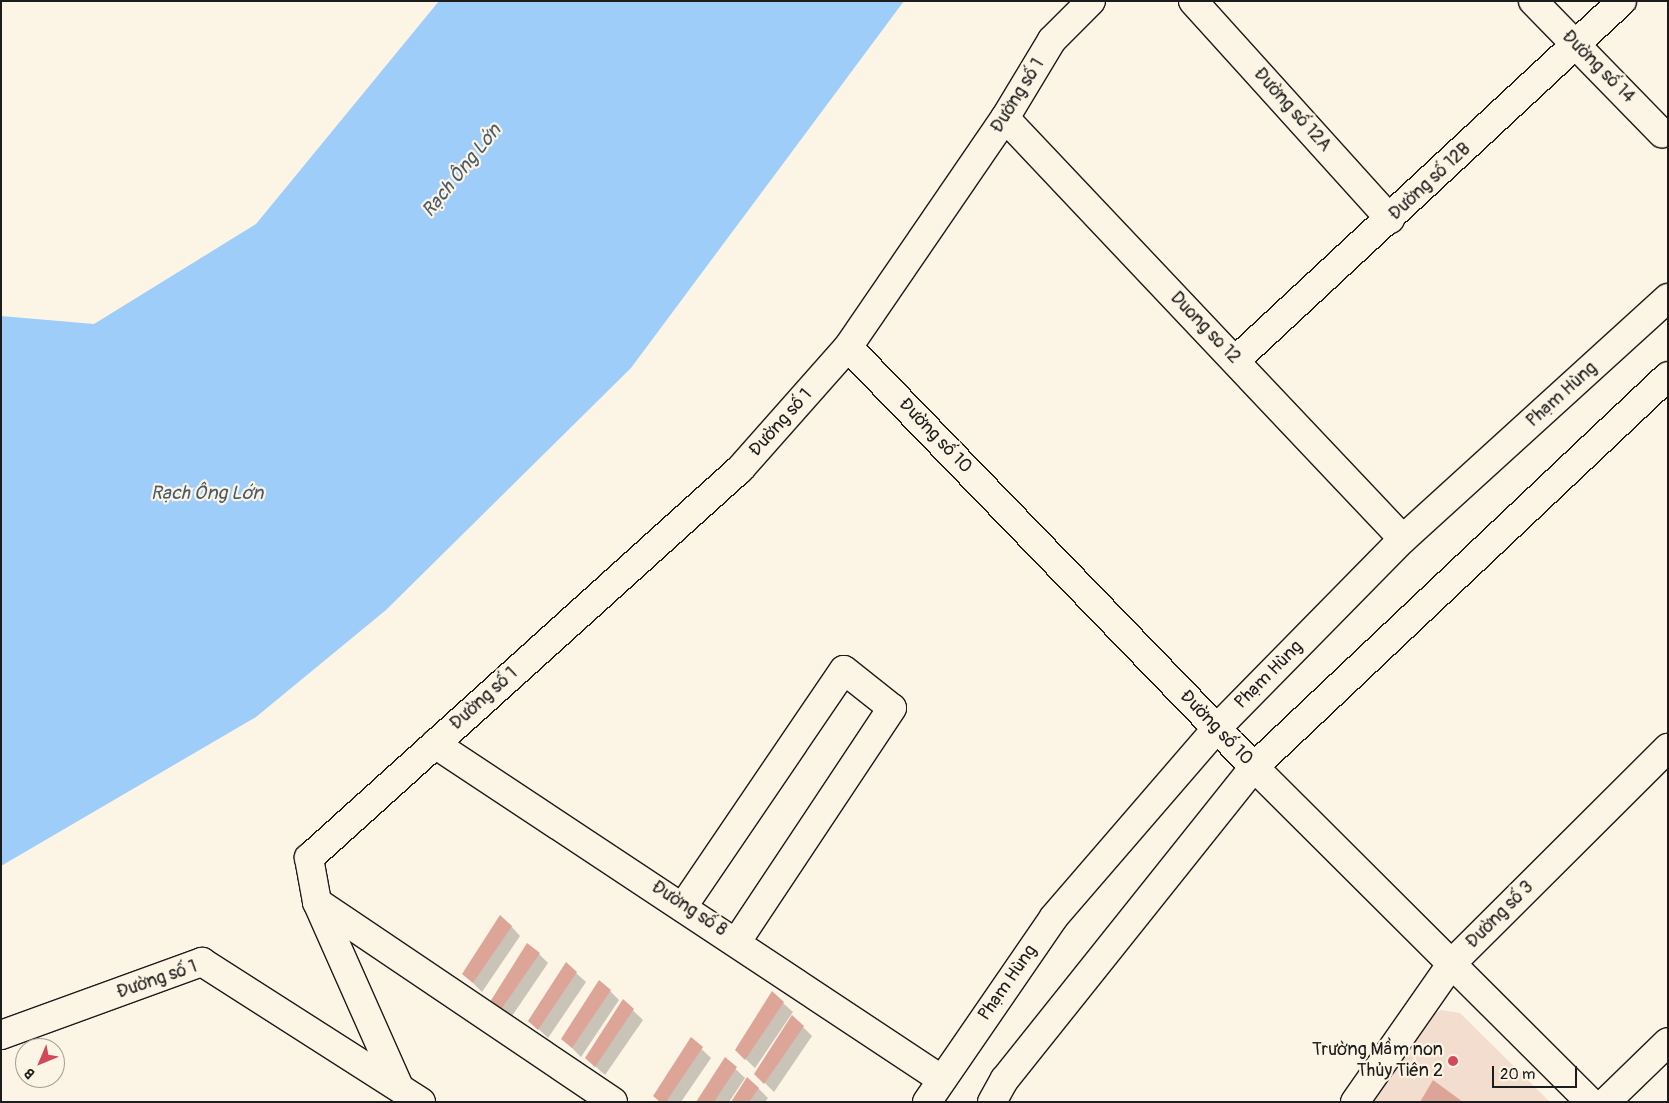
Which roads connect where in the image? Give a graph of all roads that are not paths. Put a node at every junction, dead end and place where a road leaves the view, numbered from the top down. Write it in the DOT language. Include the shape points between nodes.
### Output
graph roads {
  1 [pos="1091,1"];
  2 [pos="1193,1"];
  3 [pos="1533,1"];
  4 [pos="1622,1"];
  5 [pos="1575,44"];
  6 [pos="1005,118"];
  7 [pos="1662,133"];
  8 [pos="1390,219"];
  9 [pos="1668,298"];
  10 [pos="848,347"];
  11 [pos="1236,360"];
  12 [pos="1668,376"];
  13 [pos="1404,539"];
  14 [pos="1217,728"];
  15 [pos="435,744"];
  16 [pos="1668,748"];
  17 [pos="1254,768"];
  18 [pos="317,902"];
  19 [pos="684,905"];
  20 [pos="737,941"];
  21 [pos="1452,963"];
  22 [pos="1,1035"];
  23 [pos="1668,1042"];
  24 [pos="941,1078"];
  25 [pos="404,1097"];
  26 [pos="613,1102"];
  27 [pos="927,1102"];
  28 [pos="992,1102"];
  29 [pos="1355,1102"];
  30 [pos="1590,1102"];
  31 [pos="1606,1102"];
  1 -- 6 [label="street, Đường số 1" via="1052,40"];
  2 -- 8 [label="street, Đường số 12A"];
  3 -- 5 [label="street, Đường số 14"];
  4 -- 5 [label="street, Đường số 12B"];
  5 -- 7 [label="street, Đường số 14"];
  5 -- 8 [label="street, Đường số 12B"];
  6 -- 10 [label="street, Đường số 1"];
  6 -- 11 [label="street, Duong so 12"];
  8 -- 11 [label="street, Đường số 12B"];
  9 -- 13 [label="street, Phạm Hùng"];
  10 -- 14 [label="street, Đường số 10"];
  10 -- 15 [label="street, Đường số 1" via="740,469"];
  11 -- 13 [label="street, Duong so 12"];
  12 -- 17 [label="street"];
  13 -- 14 [label="street, Phạm Hùng"];
  14 -- 17 [label="street, Đường số 10"];
  14 -- 24 [label="street, Phạm Hùng" via="1054,917"];
  15 -- 18 [label="street, Đường số 1" via="309,858"];
  15 -- 19 [label="street, Đường số 8"];
  16 -- 21 [label="street, Đường số 3"];
  17 -- 21 [label="street, Đường số 10"];
  17 -- 28 [label="street" via="1005,1079"];
  18 -- 25 [label="street, Đường số 1"];
  18 -- 26 [label="street"];
  19 -- 20 [label="street, Đường số 8"];
  19 -- 20 [label="street" via="844,670 892,708"];
  20 -- 24 [label="street, Đường số 8"];
  21 -- 29 [label="street, Đường số 3"];
  21 -- 30 [label="street, Đường số 10"];
  22 -- 25 [label="street, Đường số 1" via="202,962"];
  23 -- 31 [label="street"];
  24 -- 27 [label="street, Phạm Hùng"];
}
